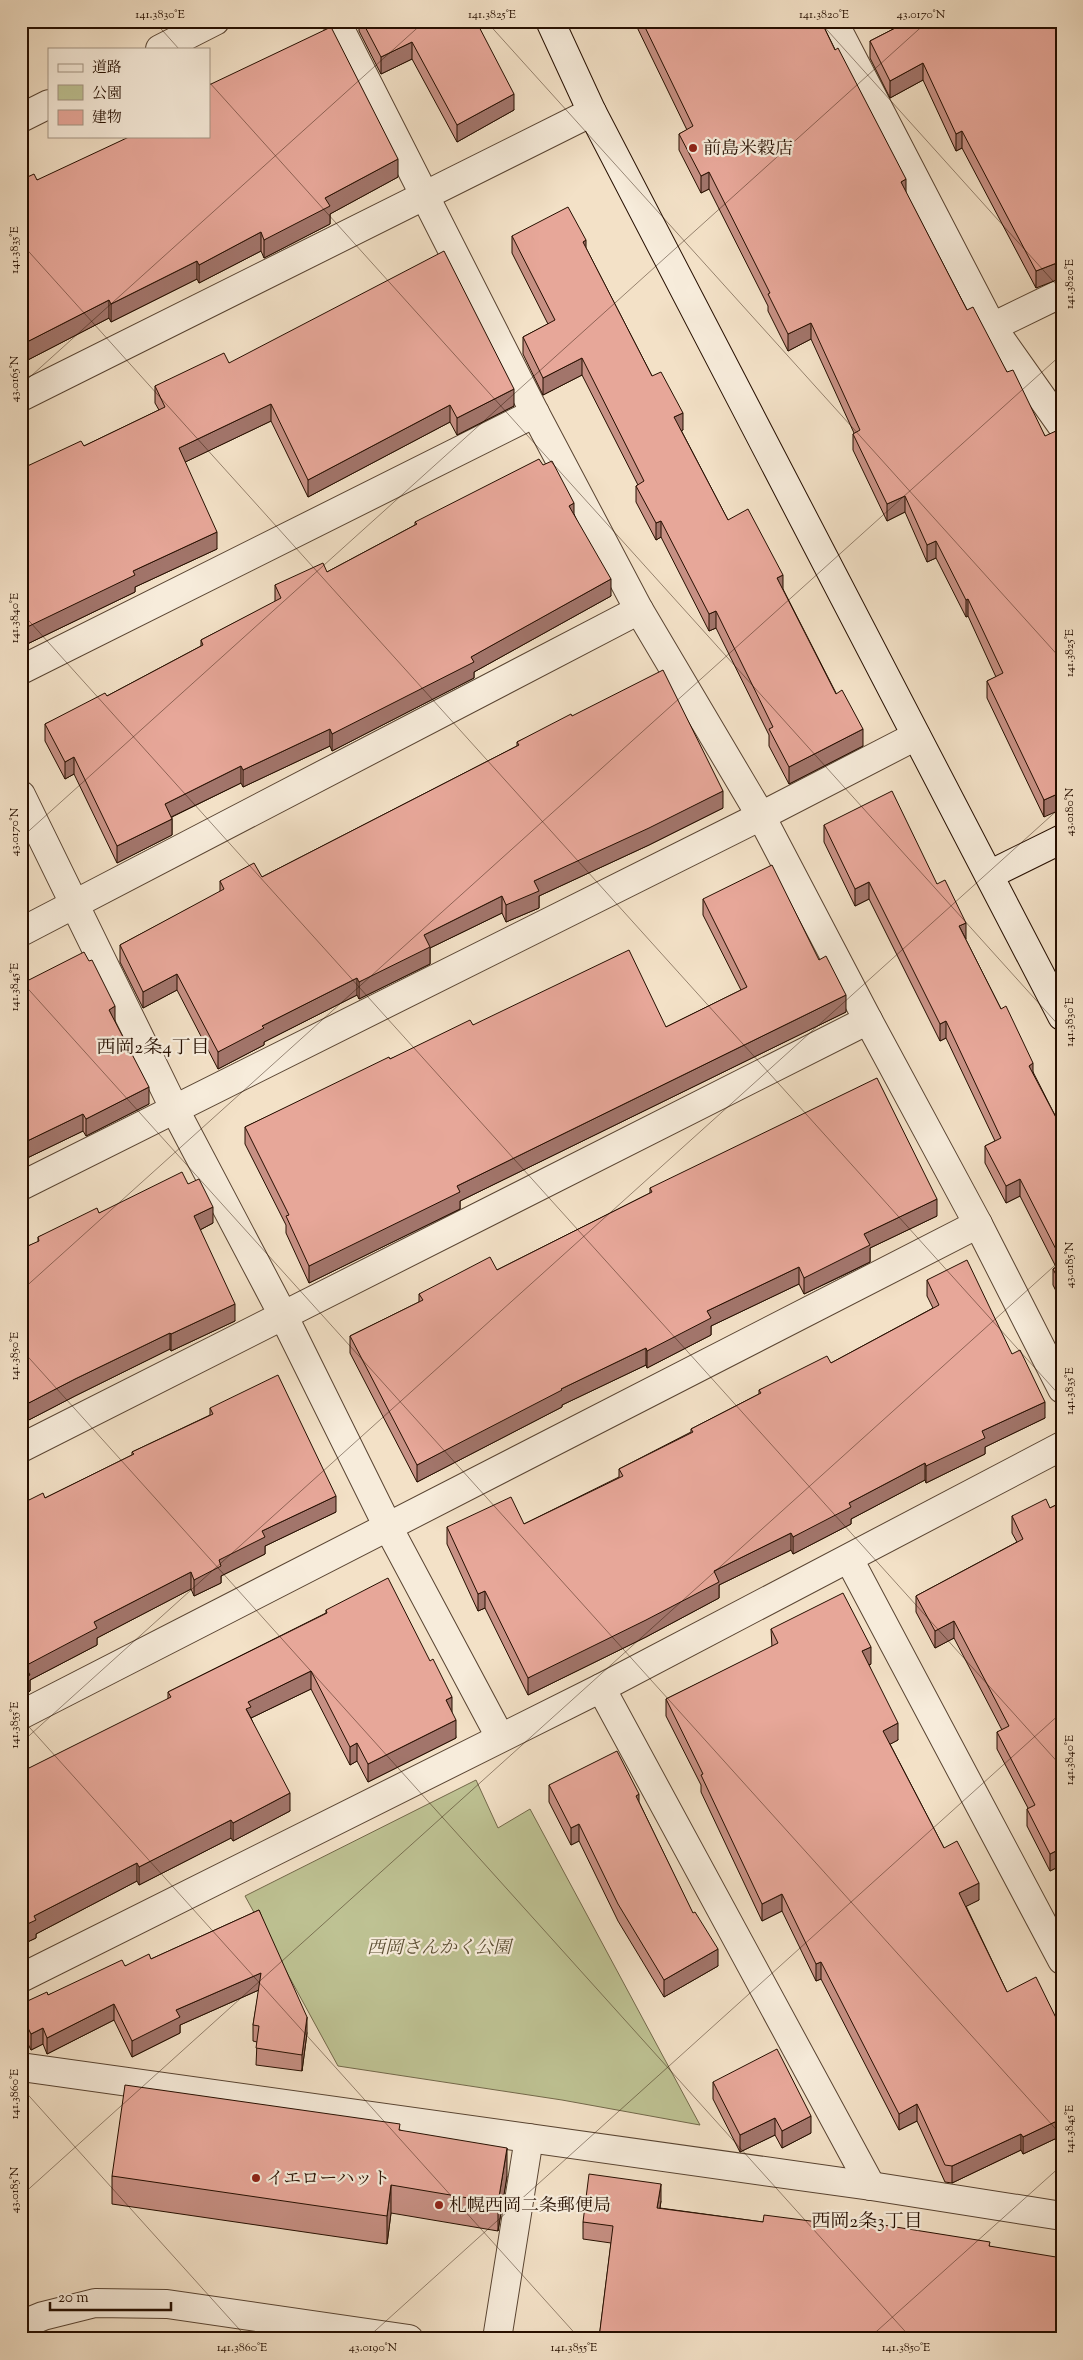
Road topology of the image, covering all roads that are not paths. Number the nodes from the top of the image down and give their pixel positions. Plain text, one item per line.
1 (215, 21) edge
2 (336, 21) edge
3 (550, 21) edge
4 (833, 21) edge
5 (162, 48) edge
6 (48, 104) edge
7 (592, 112) junction
8 (21, 118) edge
9 (426, 196) junction
10 (1062, 293) edge
11 (992, 327) junction
12 (21, 397) edge
13 (534, 413) junction
14 (1062, 426) edge
15 (639, 610) junction
16 (21, 670) edge
17 (916, 736) junction
18 (21, 795) edge
19 (761, 816) junction
20 (1062, 839) edge
21 (989, 876) junction
22 (75, 904) junction
23 (21, 932) edge
24 (1062, 1016) edge
25 (868, 1020) junction
26 (175, 1110) junction
27 (21, 1186) edge
28 (978, 1224) junction
29 (284, 1317) junction
30 (1062, 1389) edge
31 (1062, 1446) edge
32 (21, 1448) edge
33 (388, 1527) junction
34 (849, 1559) junction
35 (601, 1688) junction
36 (21, 1715) edge
37 (500, 1737) junction
38 (1062, 1960) edge
39 (21, 1978) edge
40 (21, 2068) edge
41 (529, 2138) junction
42 (871, 2186) junction
43 (1062, 2216) edge
44 (21, 2325) edge
45 (408, 2339) edge
46 (497, 2339) edge

1 - 5 street
2 - 9 street
3 - 7 street
4 - 11 street
6 - 8 street
7 - 9 street
7 - 17 street
9 - 12 street
9 - 13 street
10 - 11 street
11 - 14 street
13 - 15 street
13 - 16 street
15 - 19 street
15 - 22 street
17 - 19 street
17 - 21 street
18 - 22 street
19 - 25 street
19 - 26 street
20 - 21 street
21 - 24 street
22 - 23 street
22 - 26 street
25 - 28 street
25 - 29 street
26 - 27 street
26 - 29 street
28 - 30 street
28 - 33 street
29 - 32 street
29 - 33 street
31 - 34 street
33 - 36 street
33 - 37 street
34 - 35 street
34 - 38 street
35 - 37 street
35 - 42 street
37 - 39 street
40 - 41 street
41 - 42 street
41 - 46 street
42 - 43 street
44 - 45 street

